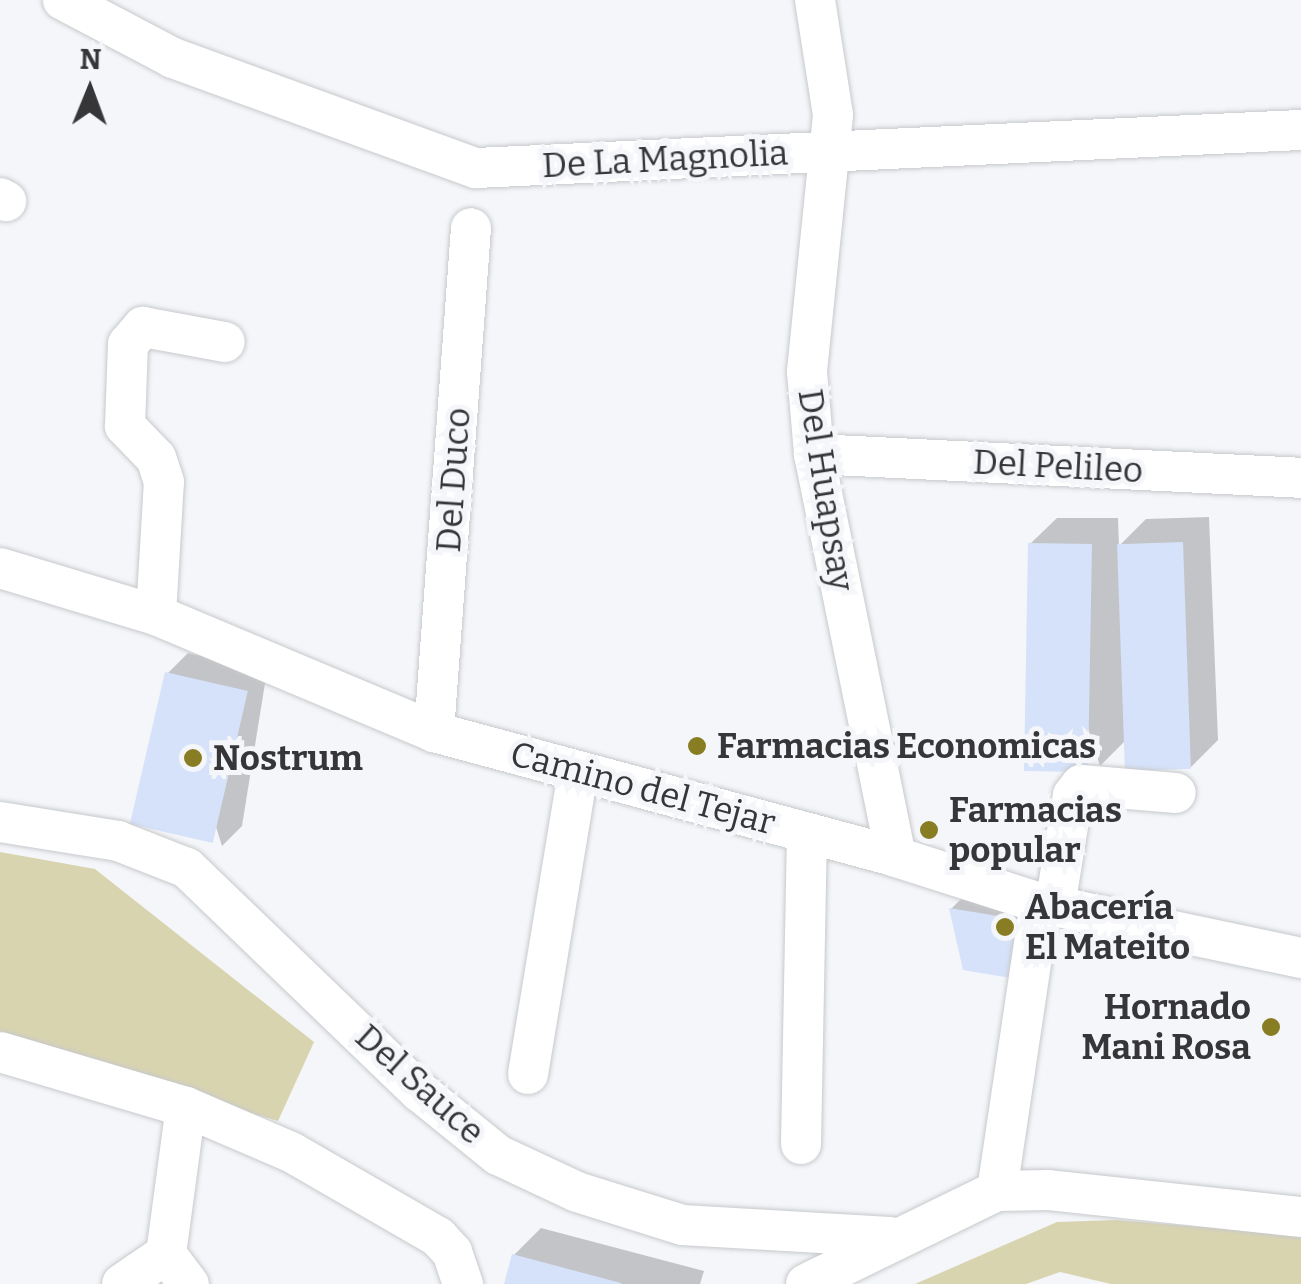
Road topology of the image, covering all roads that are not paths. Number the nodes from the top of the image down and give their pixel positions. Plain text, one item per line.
1 (63, 0) edge
2 (815, 0) edge
3 (1301, 130) edge
4 (830, 151) junction
5 (471, 228) dead end
6 (225, 342) dead end
7 (814, 454) junction
8 (1301, 478) edge
9 (0, 568) edge
10 (156, 615) junction
11 (434, 732) junction
12 (578, 770) junction
13 (1176, 793) dead end
14 (0, 822) edge
15 (806, 833) junction
16 (896, 857) junction
17 (1048, 905) junction
18 (1301, 958) edge
19 (0, 1052) edge
20 (528, 1074) dead end
21 (186, 1106) junction
22 (800, 1144) dead end
23 (997, 1191) junction
24 (1301, 1217) edge
25 (890, 1238) junction
26 (177, 1269) edge
27 (122, 1284) edge
28 (463, 1284) edge
29 (806, 1284) edge

1 - 4 street, De La Magnolia
2 - 4 street, Del Huapsay
3 - 4 street, De La Magnolia
4 - 7 street, Del Huapsay
5 - 11 street, Del Duco
6 - 10 street
7 - 8 street, Del Pelileo
7 - 16 street, Del Huapsay
9 - 10 street, Camino del Tejar
10 - 11 street, Camino del Tejar
11 - 12 street, Camino del Tejar
12 - 15 street, Camino del Tejar
12 - 20 street
13 - 17 street
14 - 25 street, Del Sauce
15 - 16 street, Camino del Tejar
15 - 22 street
16 - 17 street, Camino del Tejar
17 - 18 street, Camino del Tejar
17 - 23 street
19 - 21 street
21 - 26 street
21 - 28 street
23 - 24 street
23 - 25 street
25 - 29 street
26 - 27 street

